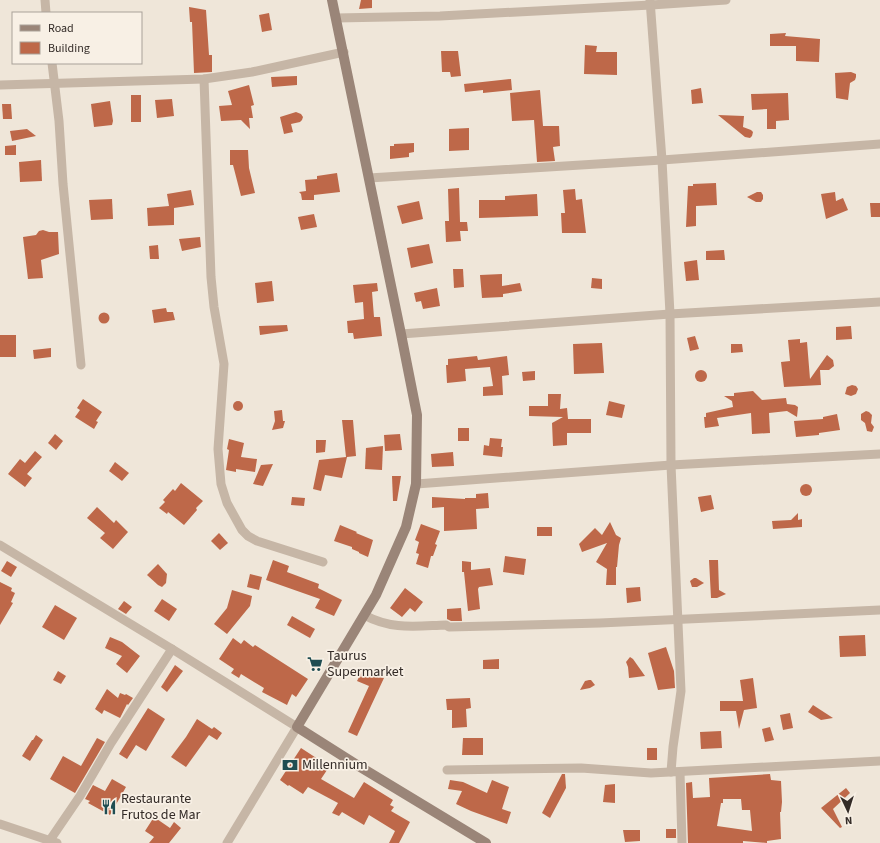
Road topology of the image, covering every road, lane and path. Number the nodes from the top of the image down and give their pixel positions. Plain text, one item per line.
1 (45, 0) edge
2 (332, 0) edge
3 (726, 0) edge
4 (650, 3) edge
5 (46, 12) edge
6 (336, 18) junction
7 (344, 52) junction
8 (52, 64) edge
9 (204, 79) junction
10 (55, 83) junction
11 (0, 85) edge
12 (880, 144) edge
13 (662, 160) junction
14 (369, 178) junction
15 (880, 302) edge
16 (670, 314) junction
17 (401, 334) junction
18 (81, 365) dead end
19 (880, 454) edge
20 (671, 465) junction
21 (416, 484) junction
22 (0, 545) edge
23 (323, 562) dead end
24 (880, 610) edge
25 (364, 615) junction
26 (677, 619) junction
27 (172, 649) junction
28 (297, 727) junction
29 (880, 761) edge
30 (447, 770) dead end
31 (675, 772) junction
32 (0, 824) edge
33 (54, 842) edge
34 (227, 843) edge
35 (486, 843) edge
36 (682, 843) edge

1 - 5 street
2 - 6 main road
3 - 4 street
4 - 6 street
4 - 13 street
6 - 7 main road
7 - 9 street
7 - 14 main road
8 - 10 street
9 - 10 street
9 - 23 street
10 - 11 street
10 - 18 street
12 - 13 street
13 - 14 street
13 - 16 street
14 - 17 main road
15 - 16 street
16 - 17 street
16 - 20 street
17 - 21 main road
19 - 20 street
20 - 21 street
20 - 26 street
21 - 25 main road
22 - 27 street
24 - 26 street
25 - 26 street
25 - 28 main road
26 - 31 street
27 - 28 street
27 - 33 street
28 - 34 street
28 - 35 main road
29 - 31 street
30 - 31 street
31 - 36 street
32 - 33 street

